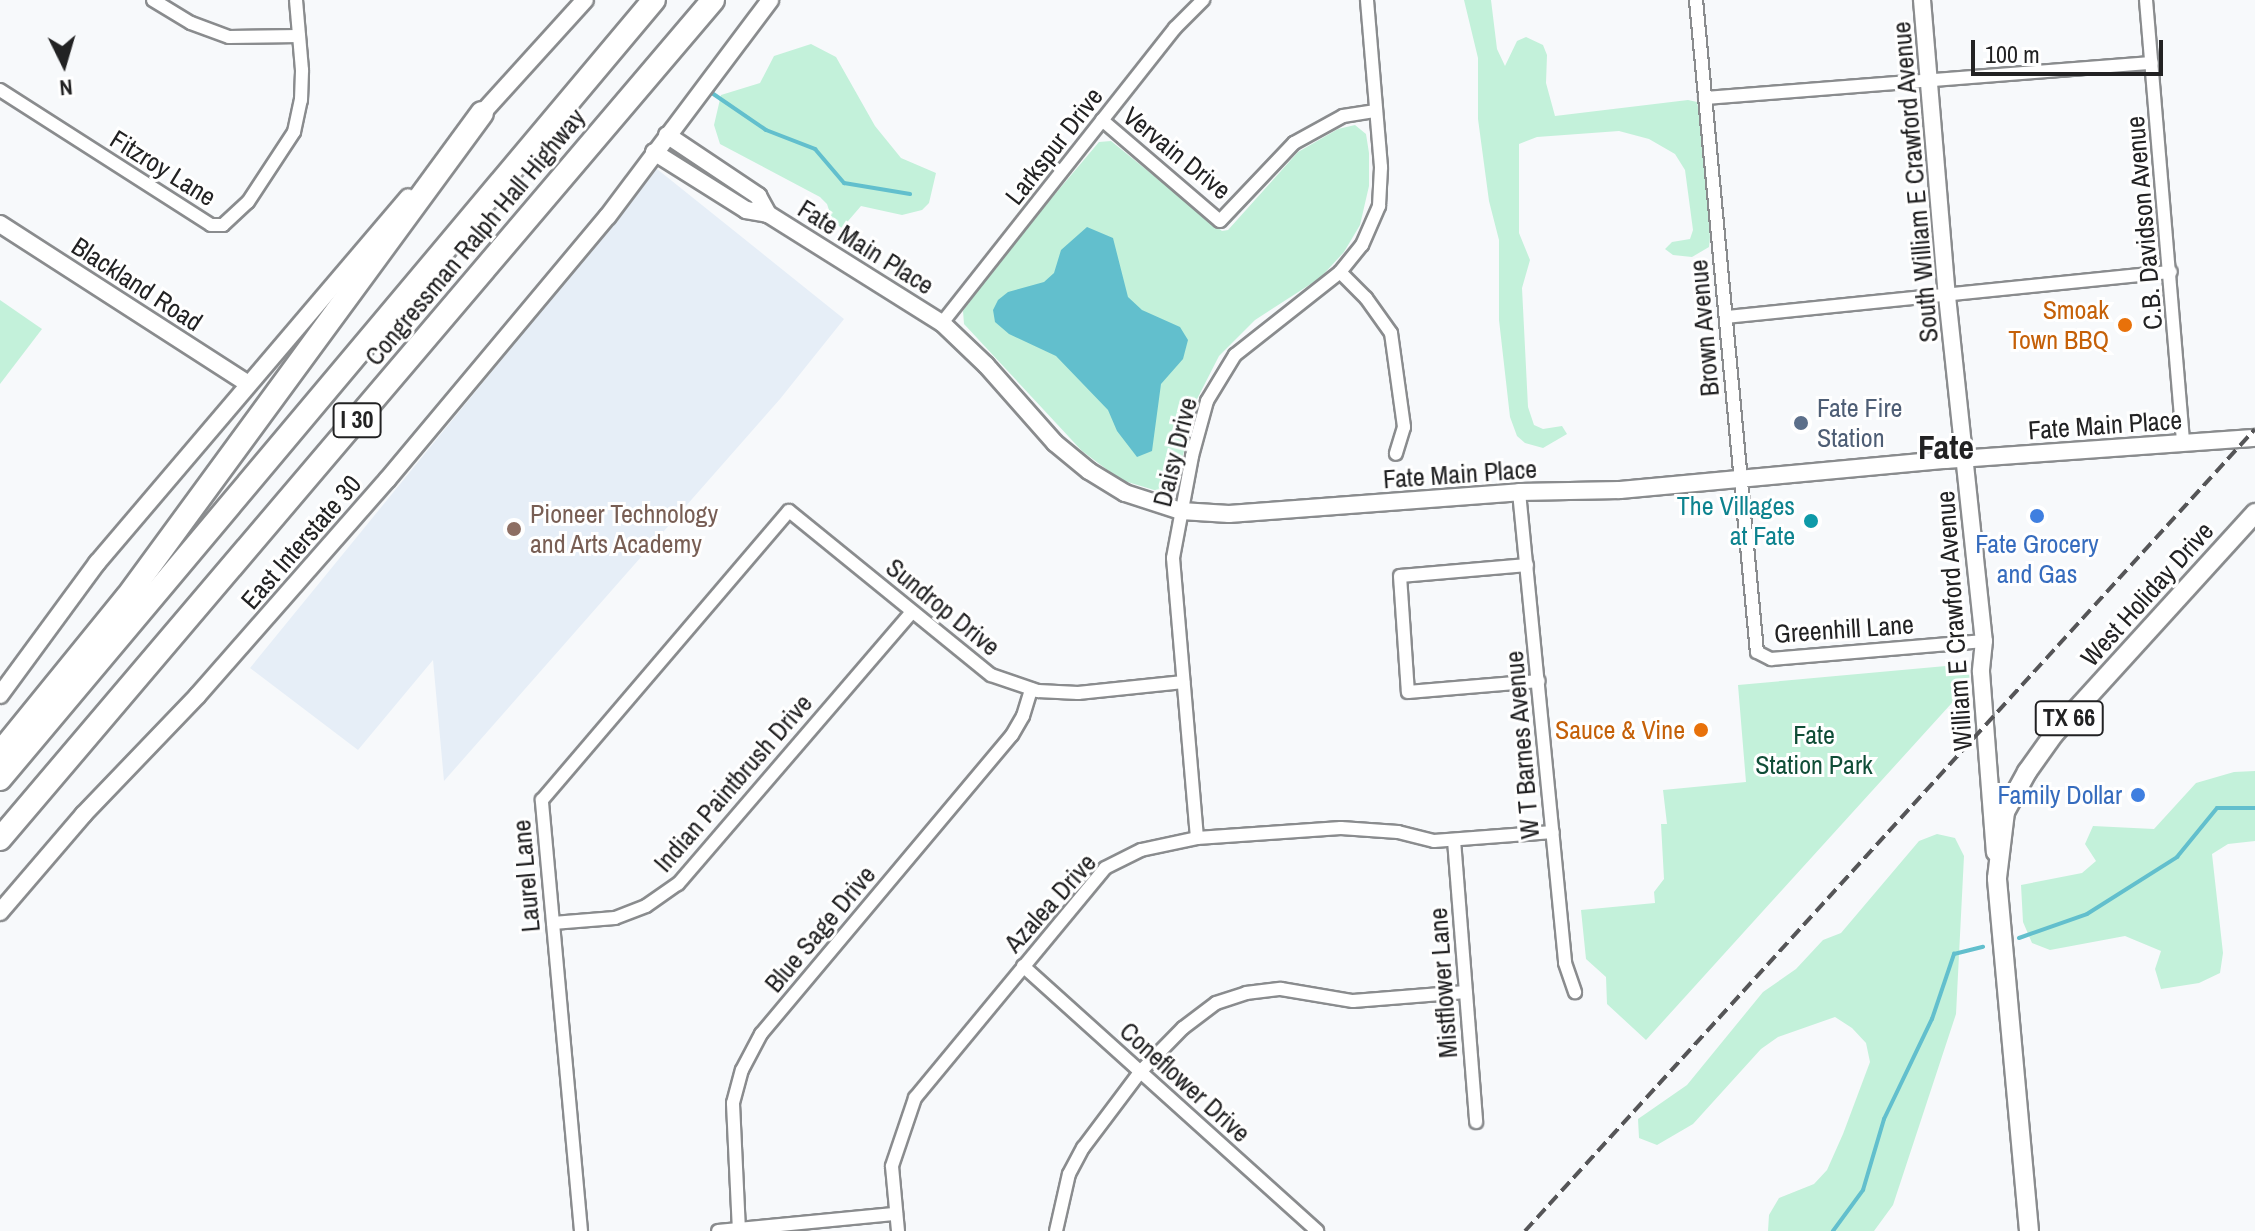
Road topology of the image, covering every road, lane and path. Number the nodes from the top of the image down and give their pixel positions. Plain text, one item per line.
1 (153, 0) edge
2 (296, 0) edge
3 (585, 0) edge
4 (654, 0) edge
5 (713, 0) edge
6 (770, 0) edge
7 (1203, 0) edge
8 (1367, 0) edge
9 (1696, 0) edge
10 (1922, 0) edge
11 (2146, 0) edge
12 (299, 36) junction
13 (2152, 63) junction
14 (1928, 83) junction
15 (0, 90) edge
16 (1705, 98) junction
17 (1376, 111) junction
18 (482, 113) junction
19 (1102, 120) junction
20 (667, 135) junction
21 (654, 152) junction
22 (768, 214) junction
23 (0, 224) edge
24 (1340, 272) junction
25 (2171, 272) junction
26 (1947, 296) junction
27 (1726, 317) junction
28 (942, 323) junction
29 (1956, 360) joint
30 (248, 384) junction
31 (2255, 438) edge
32 (2183, 443) junction
33 (1396, 454) dead end
34 (1966, 459) junction
35 (1739, 479) junction
36 (1519, 492) junction
37 (789, 511) joint
38 (1181, 511) junction
39 (2255, 513) edge
40 (1527, 565) junction
41 (912, 612) junction
42 (1984, 641) junction
43 (1757, 652) joint
44 (1539, 681) junction
45 (1183, 682) junction
46 (1031, 689) junction
47 (0, 695) edge
48 (0, 753) edge
49 (0, 779) edge
50 (1553, 832) junction
51 (1197, 838) junction
52 (0, 839) edge
53 (1454, 840) junction
54 (1997, 878) junction
55 (0, 912) edge
56 (553, 923) junction
57 (1023, 966) junction
58 (1466, 992) junction
59 (1575, 992) dead end
60 (1140, 1072) junction
61 (1476, 1122) dead end
62 (896, 1214) junction
63 (739, 1230) edge
64 (581, 1231) edge
65 (718, 1231) edge
66 (898, 1231) edge
67 (1056, 1231) edge
68 (1317, 1231) edge
69 (2029, 1231) edge

1 - 12 street
2 - 12 street
3 - 18 main road
4 - 49 highway, Congressman Ralph Hall Highway / I 30
5 - 52 highway, Congressman Ralph Hall Highway / I 30
6 - 20 main road, East Interstate 30
7 - 19 street, Larkspur Drive
8 - 17 street, Daisy Drive
9 - 16 street, Brown Avenue
10 - 14 main road, South William E Crawford Avenue
11 - 13 street, C.B. Davidson Avenue
12 - 15 street, Fitzroy Lane
13 - 14 street
13 - 25 street, C.B. Davidson Avenue
14 - 16 street
14 - 26 main road, South William E Crawford Avenue
16 - 27 street, Brown Avenue
17 - 19 street, Vervain Drive
17 - 24 street, Daisy Drive
18 - 30 main road
18 - 48 highway
19 - 28 street, Larkspur Drive
20 - 21 main road, East Interstate 30
20 - 22 main road, Fate Main Place
21 - 22 main road, Fate Main Place
21 - 55 main road, East Interstate 30
22 - 28 main road, Fate Main Place
23 - 30 main road, Blackland Road
24 - 33 street
24 - 38 street, Daisy Drive
25 - 26 street
25 - 32 street, C.B. Davidson Avenue
26 - 27 street
26 - 29 main road, South William E Crawford Avenue
27 - 35 street, Brown Avenue
28 - 38 main road, Fate Main Place
29 - 34 main road, William E Crawford Avenue
30 - 47 main road
31 - 32 main road, Fate Main Place
32 - 34 main road, Fate Main Place
34 - 35 main road, Fate Main Place
34 - 42 main road, William E Crawford Avenue
35 - 36 main road, Fate Main Place
35 - 43 street, Brown Avenue
36 - 38 main road, Fate Main Place
36 - 40 street, W T Barnes Avenue
37 - 41 street, Sundrop Drive
37 - 56 street, Laurel Lane
38 - 45 street, Daisy Drive
39 - 54 main road, West Holiday Drive / TX 66
40 - 44 street, W T Barnes Avenue
40 - 44 street
41 - 46 street, Sundrop Drive
41 - 56 street, Indian Paintbrush Drive
42 - 43 street, Greenhill Lane
42 - 54 main road, William E Crawford Avenue
44 - 50 street, W T Barnes Avenue
45 - 46 street, Sundrop Drive
45 - 51 street, Daisy Drive
46 - 63 street, Blue Sage Drive
50 - 53 street, Azalea Drive
50 - 59 street, W T Barnes Avenue
51 - 53 street, Azalea Drive
51 - 57 street, Azalea Drive
53 - 58 street, Mistflower Lane
54 - 69 main road, TX 66
56 - 64 street, Laurel Lane
57 - 60 street, Coneflower Drive
57 - 62 street, Azalea Drive
58 - 60 street
58 - 61 street, Mistflower Lane
60 - 67 street
60 - 68 street, Coneflower Drive
62 - 63 street
62 - 66 street, Azalea Drive
63 - 65 street

